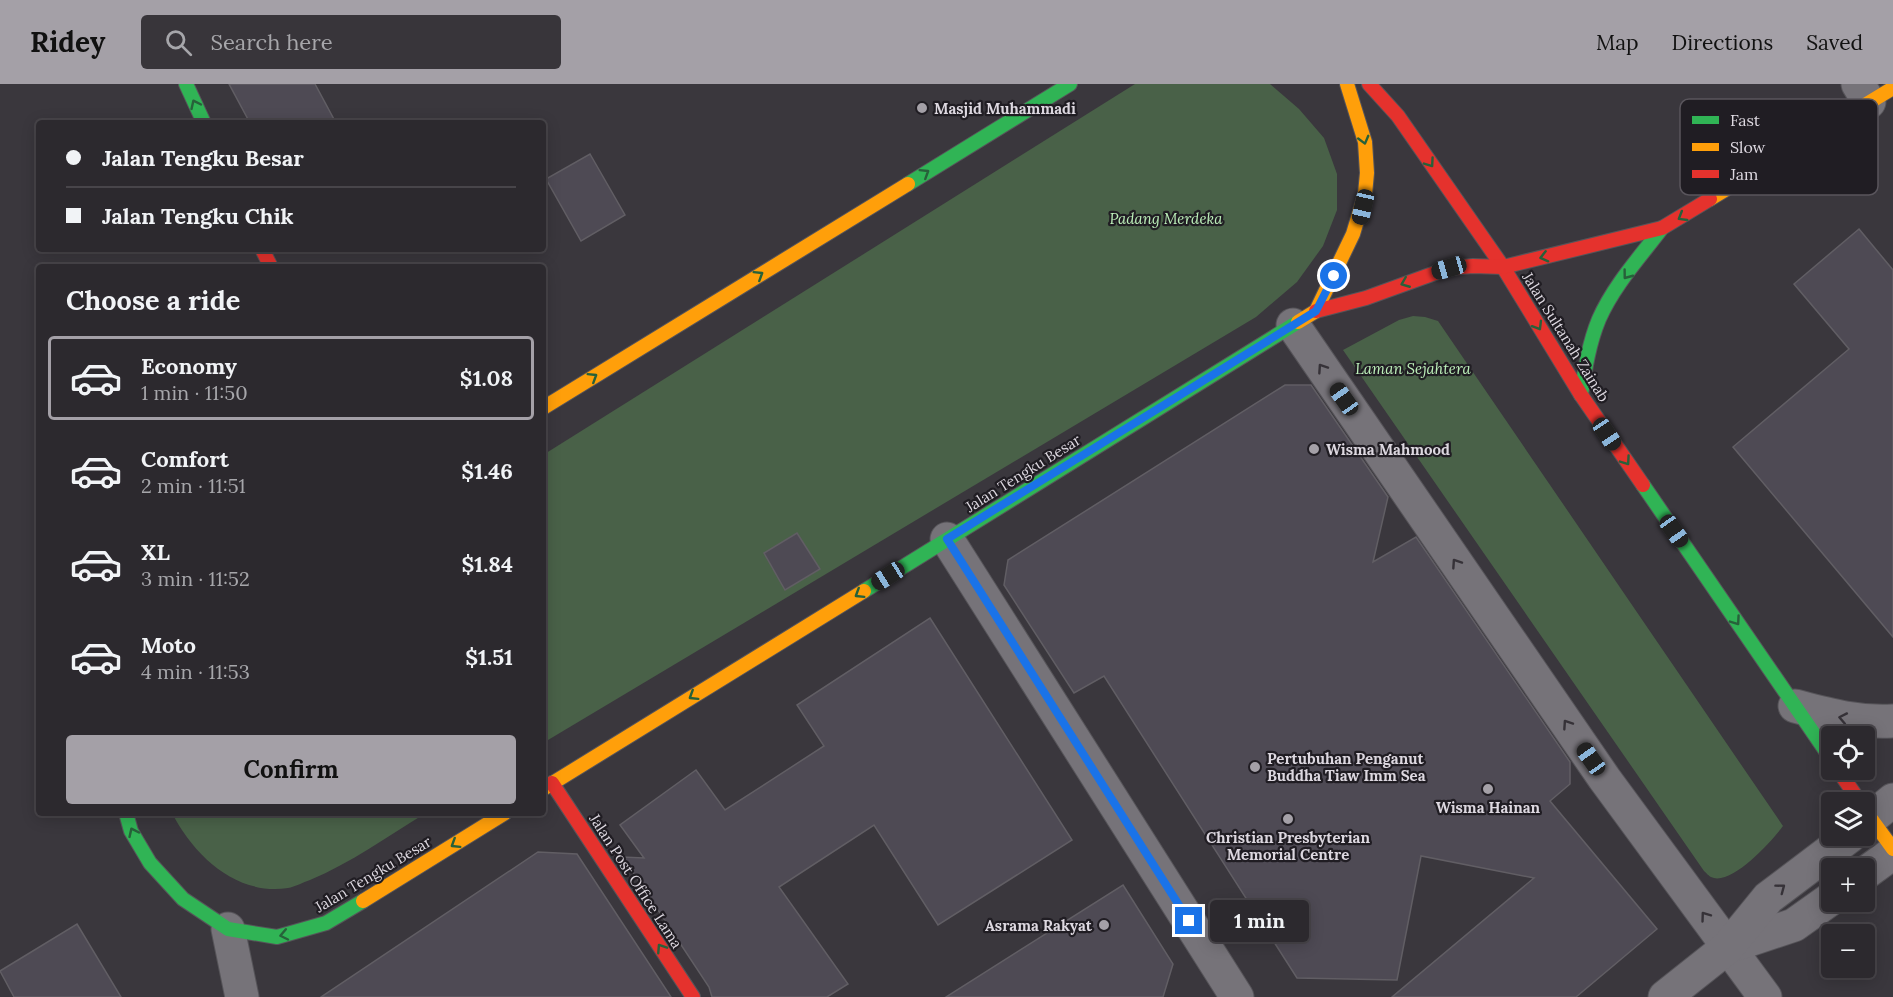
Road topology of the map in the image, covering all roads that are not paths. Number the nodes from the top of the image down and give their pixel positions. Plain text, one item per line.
1 (186, 84) edge
2 (1070, 84) edge
3 (1347, 84) edge
4 (1369, 84) edge
5 (203, 120) edge
6 (1713, 195) edge
7 (1662, 228) junction
8 (1503, 267) junction
9 (1305, 318) junction
10 (1581, 395) junction
11 (546, 406) edge
12 (947, 539) junction
13 (1795, 706) junction
14 (1893, 721) edge
15 (1821, 744) edge
16 (548, 786) edge
17 (127, 816) edge
18 (499, 816) edge
19 (1875, 826) edge
20 (1830, 846) edge
21 (1893, 851) edge
22 (1875, 865) edge
23 (1821, 906) edge
24 (228, 929) junction
25 (1728, 947) junction
26 (242, 997) edge
27 (693, 997) edge
28 (1237, 997) edge
29 (1665, 997) edge
30 (1765, 997) edge

5 -> 1 main road
11 -> 2 main road
3 -> 9 main road
4 -> 8 main road, Jalan Sultanah Zainab
6 -> 7 main road
7 -> 8 main road, Jalan Tengku Besar
7 -> 10 main road
8 -> 9 main road, Jalan Tengku Besar
8 -> 10 main road, Jalan Sultanah Zainab
9 - 12 main road, Jalan Tengku Besar
25 -> 9 street
10 -> 13 main road, Jalan Sultanah Zainab
12 -> 16 main road, Jalan Tengku Besar
12 - 28 street
14 -> 13 street
13 - 15 main road, Jalan Sultanah Zainab
27 -> 16 main road, Jalan Post Office Lama
24 -> 17 main road, Jalan Tengku Besar
18 -> 24 main road, Jalan Tengku Besar
19 - 21 main road
25 -> 20 street
21 - 22 street
23 - 25 street
24 - 26 street
25 - 29 street
25 - 30 street

